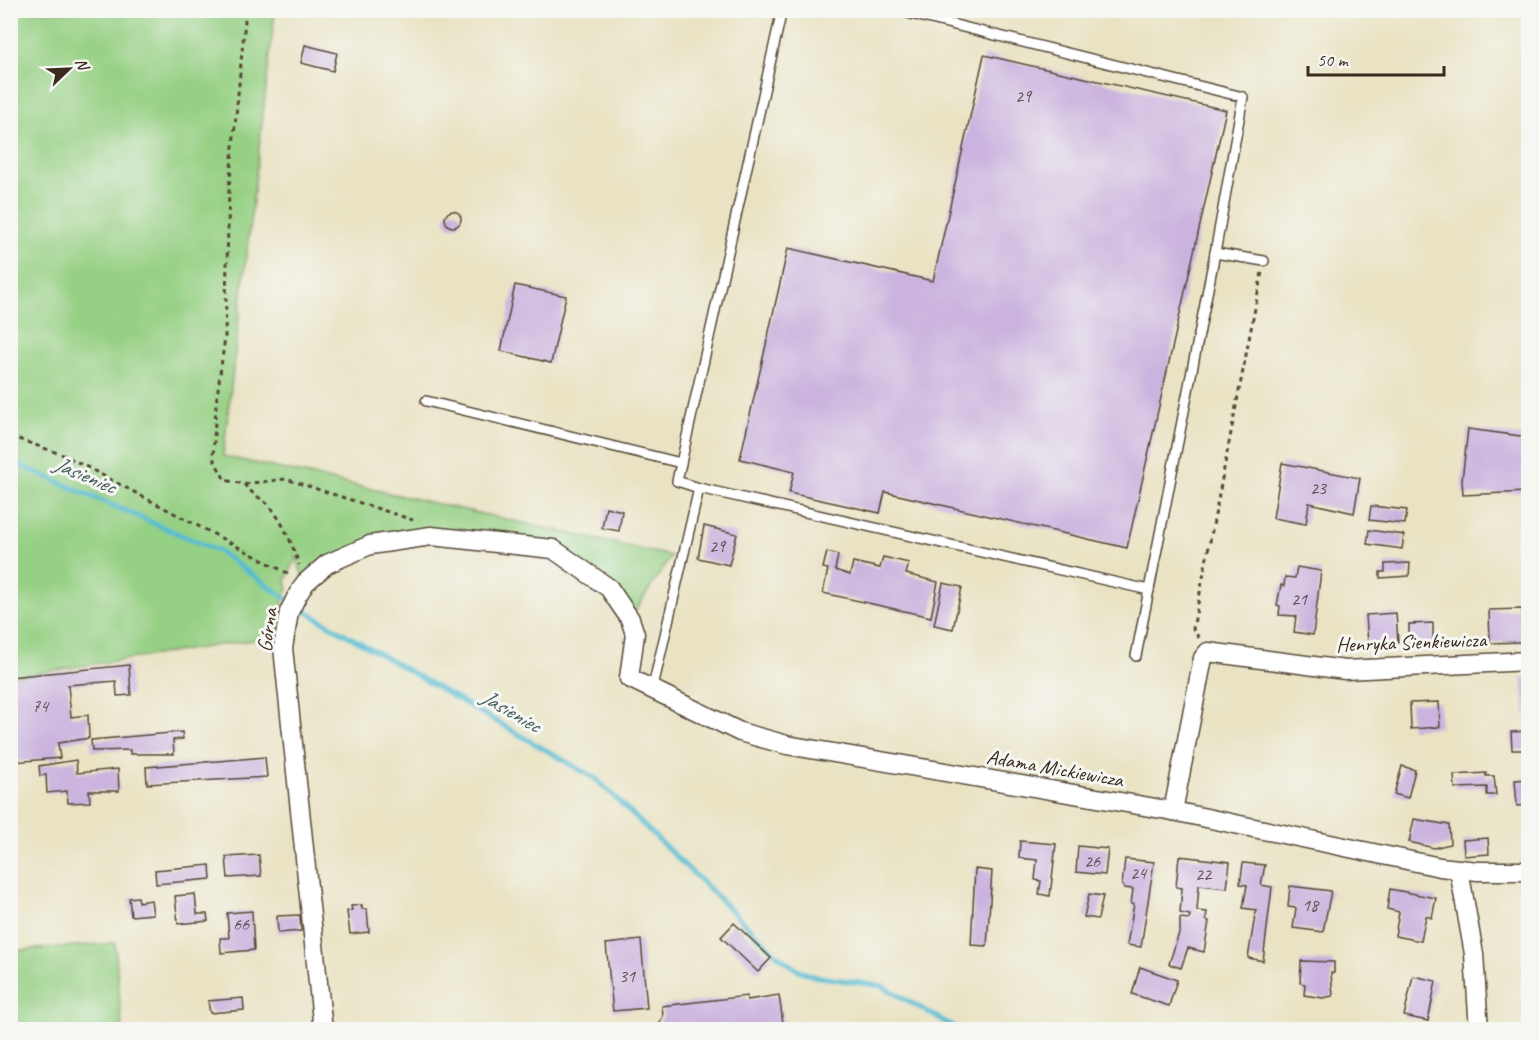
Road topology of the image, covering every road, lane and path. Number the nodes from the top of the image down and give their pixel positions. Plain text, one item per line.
1 (246, 10) edge
2 (782, 10) edge
3 (895, 10) edge
4 (1215, 253) junction
5 (1264, 261) joint
6 (426, 401) dead end
7 (10, 436) edge
8 (681, 463) junction
9 (244, 484) junction
10 (699, 488) junction
11 (422, 523) dead end
12 (1149, 590) junction
13 (297, 597) junction
14 (1208, 652) junction
15 (1136, 656) dead end
16 (1528, 661) edge
17 (652, 691) junction
18 (1173, 811) junction
19 (1459, 870) junction
20 (1528, 871) edge
21 (323, 1029) edge
22 (1479, 1029) edge

1 - 9 path
2 - 8 lane
3 - 4 lane
4 - 5 lane
4 - 12 lane
5 - 14 path
6 - 8 lane
7 - 13 path
8 - 10 lane
9 - 11 path
9 - 13 path
10 - 12 lane
10 - 17 lane
12 - 15 lane
13 - 17 street, Adama Mickiewicza
13 - 21 street, Górna
14 - 16 street, Henryka Sienkiewicza
14 - 18 street
17 - 18 street, Adama Mickiewicza
18 - 19 street, Adama Mickiewicza
19 - 20 street, Adama Mickiewicza
19 - 22 street

